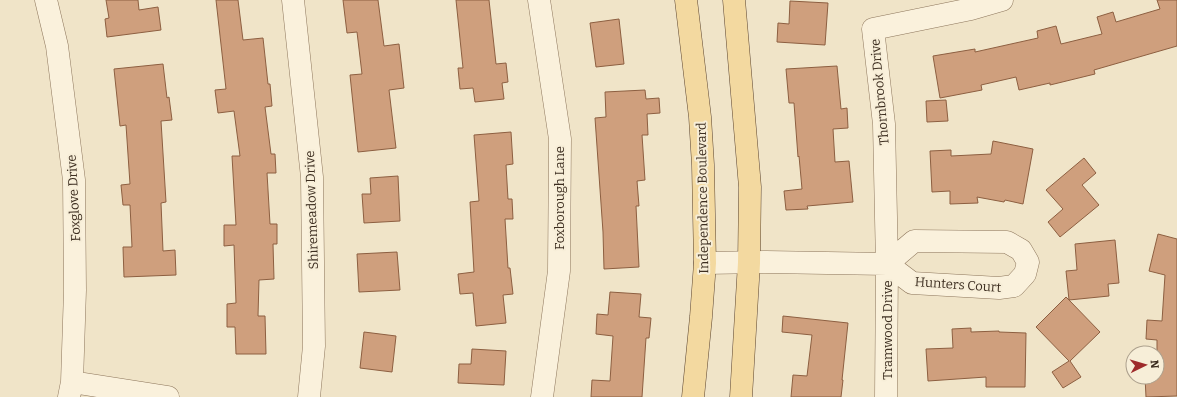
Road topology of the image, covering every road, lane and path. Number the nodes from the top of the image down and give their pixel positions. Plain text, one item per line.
1 (46, 0) edge
2 (293, 0) edge
3 (540, 0) edge
4 (686, 0) edge
5 (734, 0) edge
6 (1002, 0) edge
7 (749, 262) junction
8 (705, 263) junction
9 (887, 264) junction
10 (70, 389) edge
11 (168, 397) edge
12 (309, 397) edge
13 (542, 397) edge
14 (693, 397) edge
15 (741, 397) edge
16 (886, 397) edge

1 - 10 street, Foxglove Drive
2 - 12 street, Shiremeadow Drive
3 - 13 street, Foxborough Lane
4 - 8 main road, Independence Boulevard
5 - 7 main road
6 - 9 street, Thornbrook Drive
7 - 8 street
7 - 9 street
7 - 15 main road
8 - 14 main road, Independence Boulevard
9 - 9 street, Hunters Court
9 - 16 street, Tramwood Drive
10 - 11 street

